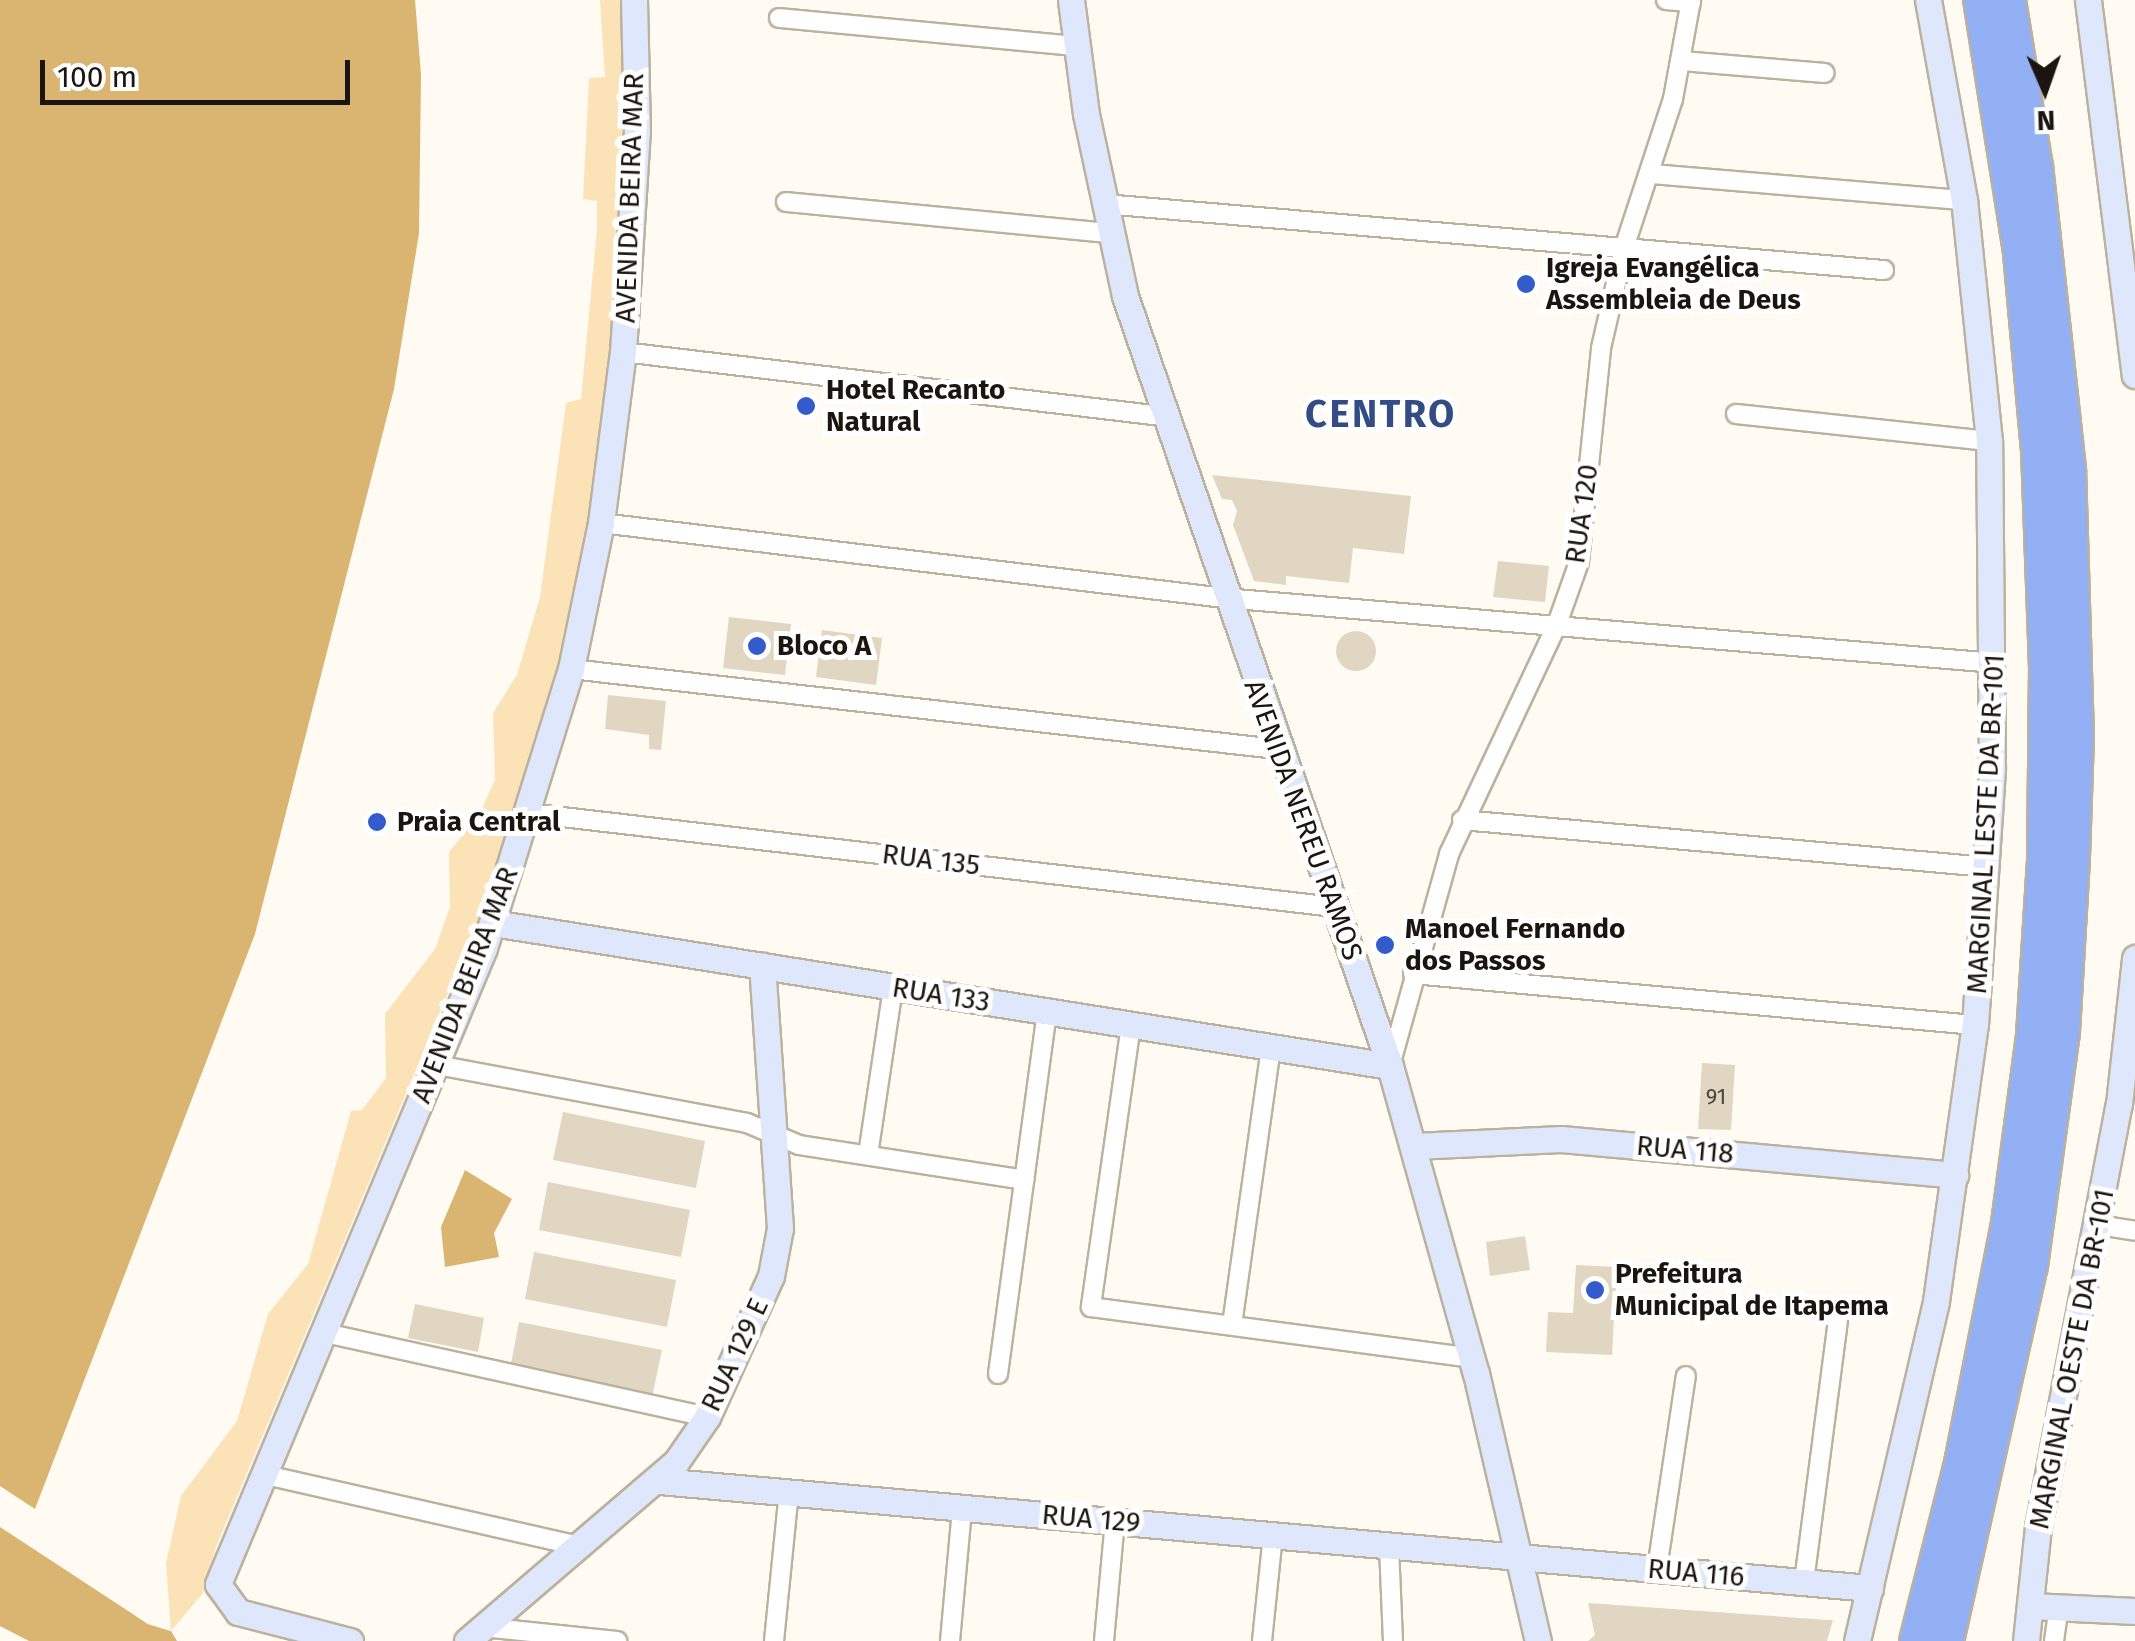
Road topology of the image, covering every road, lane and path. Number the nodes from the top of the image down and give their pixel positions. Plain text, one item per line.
1 (634, 0) edge
2 (1071, 0) edge
3 (1666, 0) edge
4 (1928, 0) edge
5 (1980, 0) edge
6 (2009, 0) edge
7 (2088, 0) edge
8 (1691, 1) edge
9 (779, 18) dead end
10 (1077, 46) junction
11 (1682, 60) junction
12 (1824, 73) dead end
13 (1652, 174) junction
14 (1964, 200) junction
15 (786, 202) dead end
16 (1104, 204) junction
17 (1110, 233) junction
18 (1624, 248) junction
19 (1884, 270) dead end
20 (623, 352) junction
21 (2135, 375) edge
22 (1736, 414) dead end
23 (1162, 416) junction
24 (1989, 441) junction
25 (601, 523) junction
26 (1224, 598) junction
27 (1556, 627) junction
28 (1996, 663) junction
29 (571, 669) junction
30 (1276, 749) junction
31 (528, 813) junction
32 (1462, 820) junction
33 (1987, 867) junction
34 (1334, 907) junction
35 (492, 923) junction
36 (2135, 958) edge
37 (762, 966) junction
38 (1413, 974) junction
39 (894, 987) junction
40 (1047, 1012) junction
41 (1131, 1025) junction
42 (1975, 1025) junction
43 (2132, 1034) edge
44 (1270, 1047) junction
45 (437, 1064) junction
46 (1390, 1066) junction
47 (774, 1136) junction
48 (1414, 1146) junction
49 (868, 1156) junction
50 (1956, 1175) junction
51 (1024, 1180) junction
52 (2098, 1224) junction
53 (2135, 1231) edge
54 (1838, 1321) dead end
55 (1232, 1326) junction
56 (326, 1333) junction
57 (1472, 1358) junction
58 (998, 1374) dead end
59 (1686, 1376) dead end
60 (707, 1417) junction
61 (266, 1476) junction
62 (659, 1480) junction
63 (789, 1492) junction
64 (962, 1508) junction
65 (1115, 1521) junction
66 (1273, 1535) junction
67 (578, 1546) junction
68 (1389, 1546) junction
69 (1522, 1558) junction
70 (1657, 1569) junction
71 (1804, 1582) junction
72 (1870, 1588) junction
73 (2030, 1606) junction
74 (2135, 1610) edge
75 (2058, 1611) junction
76 (475, 1634) edge
77 (350, 1641) edge
78 (617, 1641) edge
79 (774, 1641) edge
80 (950, 1641) edge
81 (1104, 1641) edge
82 (1262, 1641) edge
83 (1394, 1641) edge
84 (1538, 1641) edge
85 (1858, 1641) edge
86 (1916, 1641) edge
87 (1947, 1641) edge
88 (2026, 1641) edge
89 (2054, 1641) edge

1 - 20 main road, AVENIDA BEIRA MAR
2 - 10 main road, AVENIDA NEREU RAMOS
3 - 8 street
4 - 14 main road, MARGINAL LESTE DA BR-101
5 - 86 highway
6 - 87 highway
7 - 21 main road
8 - 11 street, RUA 120
9 - 10 street
10 - 16 main road, AVENIDA NEREU RAMOS
11 - 12 street
11 - 13 street, RUA 120
13 - 14 street
13 - 18 street, RUA 120
14 - 24 main road, MARGINAL LESTE DA BR-101
15 - 17 street
16 - 17 main road, AVENIDA NEREU RAMOS
16 - 18 street
17 - 23 main road, AVENIDA NEREU RAMOS
18 - 19 street
18 - 27 street, RUA 120
20 - 23 street
20 - 25 main road, AVENIDA BEIRA MAR
22 - 24 street
23 - 26 main road, AVENIDA NEREU RAMOS
24 - 28 main road, MARGINAL LESTE DA BR-101
25 - 26 street
25 - 29 main road, AVENIDA BEIRA MAR
26 - 27 street
26 - 30 main road, AVENIDA NEREU RAMOS
27 - 28 street
27 - 32 street, RUA 120
28 - 33 main road, MARGINAL LESTE DA BR-101
29 - 30 street
29 - 31 main road, AVENIDA BEIRA MAR
30 - 34 main road, AVENIDA NEREU RAMOS
31 - 34 street, RUA 135
31 - 35 main road, AVENIDA BEIRA MAR
32 - 33 street
32 - 38 street, RUA 120
33 - 42 main road, MARGINAL LESTE DA BR-101
34 - 46 main road, AVENIDA NEREU RAMOS
35 - 37 main road, RUA 133
35 - 45 main road, AVENIDA BEIRA MAR
36 - 43 main road, MARGINAL OESTE DA BR-101
37 - 39 main road, RUA 133
37 - 47 main road, RUA 129 E
38 - 42 street
38 - 46 street, RUA 120
39 - 40 main road, RUA 133
39 - 49 street
40 - 41 main road, RUA 133
40 - 51 street
41 - 44 main road, RUA 133
41 - 55 street
42 - 50 main road, MARGINAL LESTE DA BR-101
43 - 52 main road, MARGINAL OESTE DA BR-101
44 - 46 main road, RUA 133
44 - 55 street
45 - 47 street
45 - 56 main road, AVENIDA BEIRA MAR
46 - 48 main road, AVENIDA NEREU RAMOS
47 - 49 street
47 - 60 main road, RUA 129 E
48 - 50 main road, RUA 118
48 - 57 main road, AVENIDA NEREU RAMOS
49 - 51 street
50 - 72 main road, MARGINAL LESTE DA BR-101
51 - 58 street
52 - 53 street
52 - 73 main road, MARGINAL OESTE DA BR-101
54 - 71 street
55 - 57 street
56 - 60 street
56 - 61 main road, AVENIDA BEIRA MAR
57 - 69 main road, AVENIDA NEREU RAMOS
59 - 70 street
60 - 62 main road, RUA 129 E
61 - 67 street
61 - 77 main road, AVENIDA BEIRA MAR
62 - 63 main road, RUA 129
62 - 67 main road, RUA 129 E
63 - 64 main road, RUA 129
63 - 79 street
64 - 65 main road, RUA 129
64 - 80 street
65 - 66 main road, RUA 129
65 - 81 street
66 - 68 main road, RUA 129
66 - 82 street
67 - 76 main road, RUA 129 E
68 - 69 main road, RUA 129
68 - 83 street
69 - 70 main road, RUA 116
69 - 84 main road, AVENIDA NEREU RAMOS
70 - 71 main road, RUA 116
71 - 72 main road, RUA 116
72 - 85 main road, MARGINAL LESTE DA BR-101
73 - 75 main road
73 - 88 main road, MARGINAL OESTE DA BR-101
74 - 75 main road
75 - 89 street
76 - 78 street

